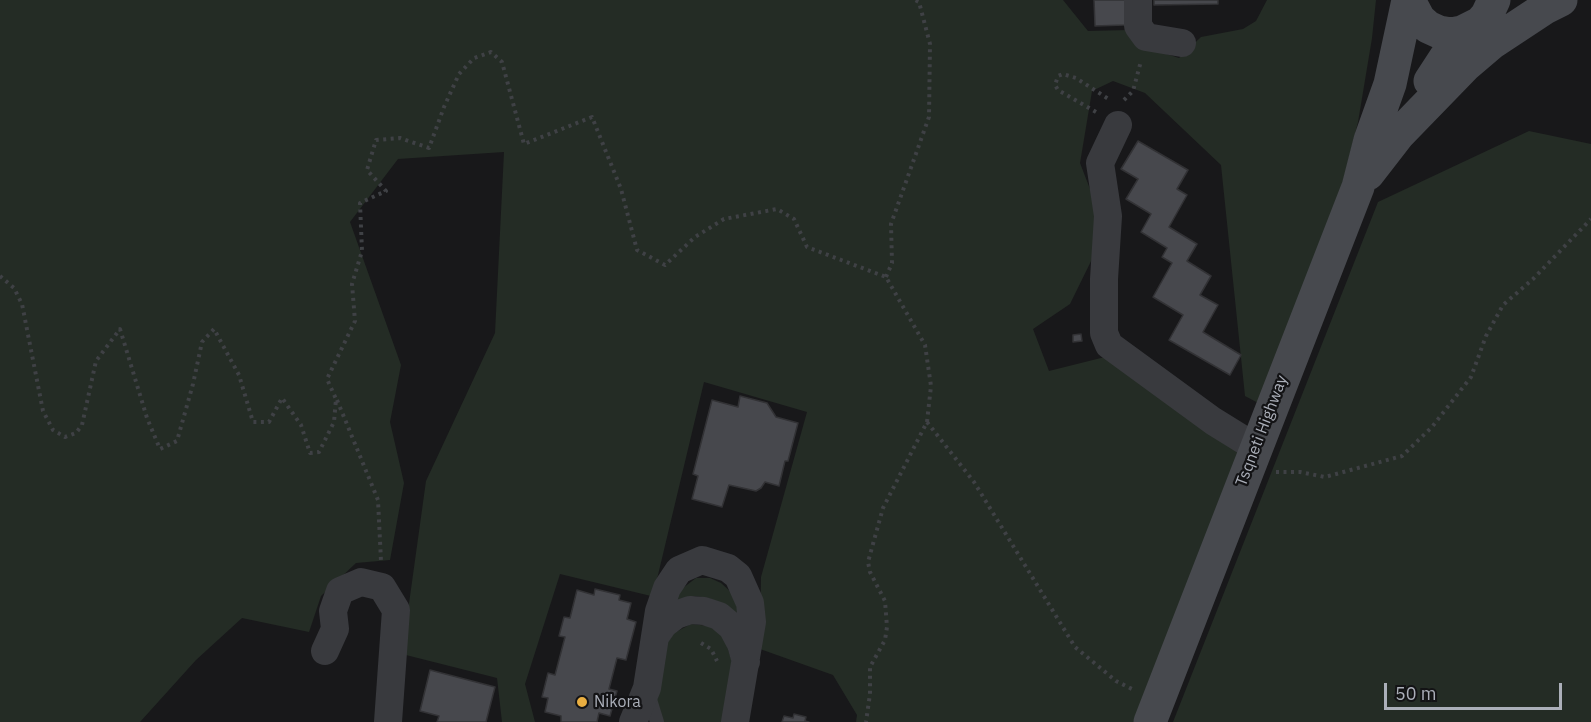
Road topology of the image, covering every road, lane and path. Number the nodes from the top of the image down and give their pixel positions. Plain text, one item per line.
1 (915, 0) edge
2 (1138, 0) edge
3 (1387, 0) edge
4 (1409, 0) edge
5 (1529, 0) edge
6 (1561, 0) edge
7 (1481, 16) edge
8 (1146, 37) junction
9 (1182, 44) dead end
10 (1117, 111) junction
11 (1385, 137) junction
12 (1591, 219) edge
13 (0, 276) edge
14 (886, 277) junction
15 (336, 399) junction
16 (927, 422) junction
17 (1264, 460) junction
18 (382, 587) junction
19 (657, 634) junction
20 (325, 651) dead end
21 (746, 662) junction
22 (646, 688) junction
23 (1145, 707) edge
24 (388, 722) edge
25 (633, 722) edge
26 (657, 722) edge
27 (735, 722) edge
28 (866, 722) edge

1 - 14 path
2 - 8 street
3 - 11 main road
4 - 7 main road
4 - 11 main road
5 - 7 main road
6 - 11 main road
7 - 11 main road
8 - 9 street
8 - 10 path
10 - 10 path
10 - 17 street
11 - 17 main road, Tsqneti Highway
12 - 17 path
13 - 15 path
14 - 15 path
14 - 16 path
15 - 18 path
16 - 23 path
16 - 28 path
17 - 23 main road, Tsqneti Highway
18 - 20 street
18 - 24 street
19 - 21 street
19 - 21 street
19 - 22 street
21 - 27 street
22 - 25 street
22 - 26 lane

